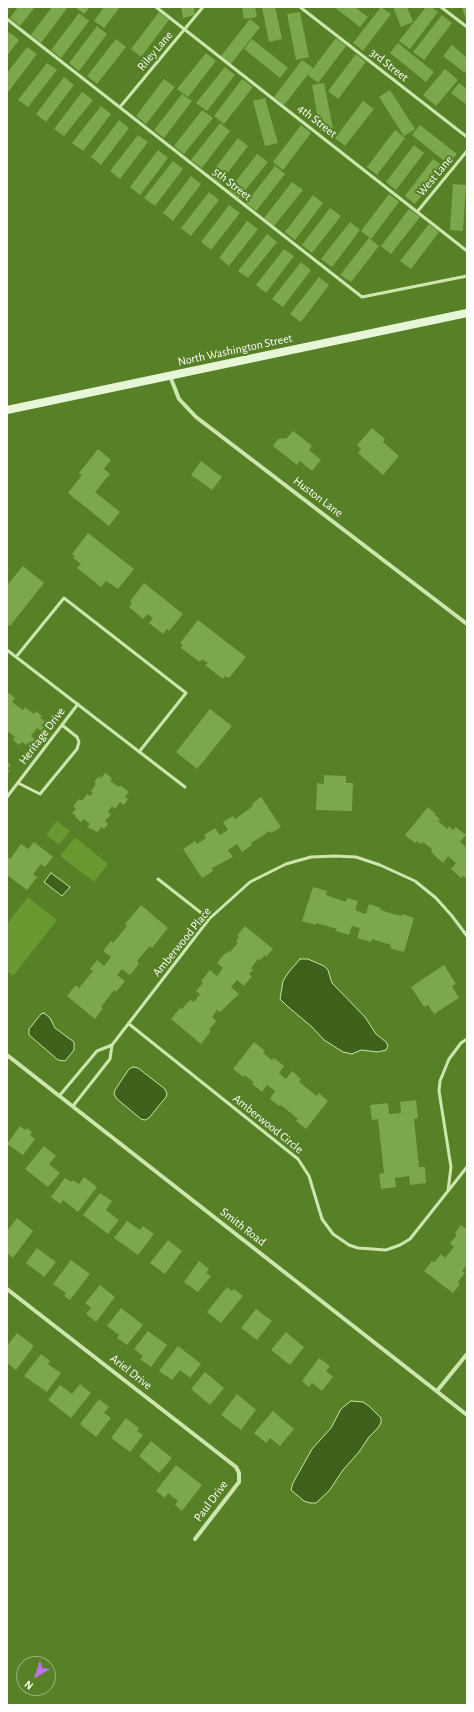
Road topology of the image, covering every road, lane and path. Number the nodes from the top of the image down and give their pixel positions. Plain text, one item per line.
1 (156, 7) edge
2 (203, 7) edge
3 (300, 7) edge
4 (441, 7) edge
5 (7, 19) edge
6 (467, 27) edge
7 (184, 30) junction
8 (120, 107) junction
9 (467, 137) edge
10 (467, 152) edge
11 (417, 212) junction
12 (467, 252) edge
13 (467, 276) edge
14 (467, 313) edge
15 (170, 376) junction
16 (7, 410) edge
17 (467, 624) edge
18 (7, 650) edge
19 (16, 657) junction
20 (78, 704) junction
21 (62, 725) junction
22 (139, 752) junction
23 (18, 783) junction
24 (185, 787) dead end
25 (7, 797) edge
26 (158, 879) dead end
27 (209, 920) junction
28 (467, 936) edge
29 (129, 1024) junction
30 (467, 1039) edge
31 (112, 1045) junction
32 (7, 1054) edge
33 (60, 1095) junction
34 (73, 1106) junction
35 (467, 1167) edge
36 (448, 1191) junction
37 (7, 1289) edge
38 (467, 1354) edge
39 (437, 1391) junction
40 (467, 1415) edge
41 (239, 1473) joint
42 (195, 1539) dead end

1 - 7 lane, 4th Street
2 - 7 lane, Riley Lane
3 - 9 lane, 3rd Street
4 - 6 lane
5 - 8 lane, 5th Street
7 - 8 lane, Riley Lane
7 - 11 lane, 4th Street
8 - 13 lane, 5th Street
10 - 11 lane, West Lane
11 - 12 lane, 4th Street
14 - 15 main road, North Washington Street
15 - 16 main road, North Washington Street
15 - 17 street, Huston Lane
18 - 19 lane
19 - 20 lane
19 - 22 lane
20 - 21 lane, Heritage Drive
20 - 22 lane
21 - 23 lane, Heritage Drive
21 - 23 lane
22 - 24 lane
23 - 25 lane, Heritage Drive
26 - 27 lane
27 - 28 lane, Amberwood Place
27 - 29 lane, Amberwood Place
29 - 31 lane, Amberwood Place
29 - 36 lane, Amberwood Circle
30 - 36 lane
31 - 33 lane, Amberwood Place
31 - 34 lane, Amberwood Place
32 - 33 street, Smith Road
33 - 34 street, Smith Road
34 - 39 street, Smith Road
35 - 36 lane, Amberwood Circle
37 - 41 street, Ariel Drive
38 - 39 street
39 - 40 street, Smith Road
41 - 42 street, Paul Drive

